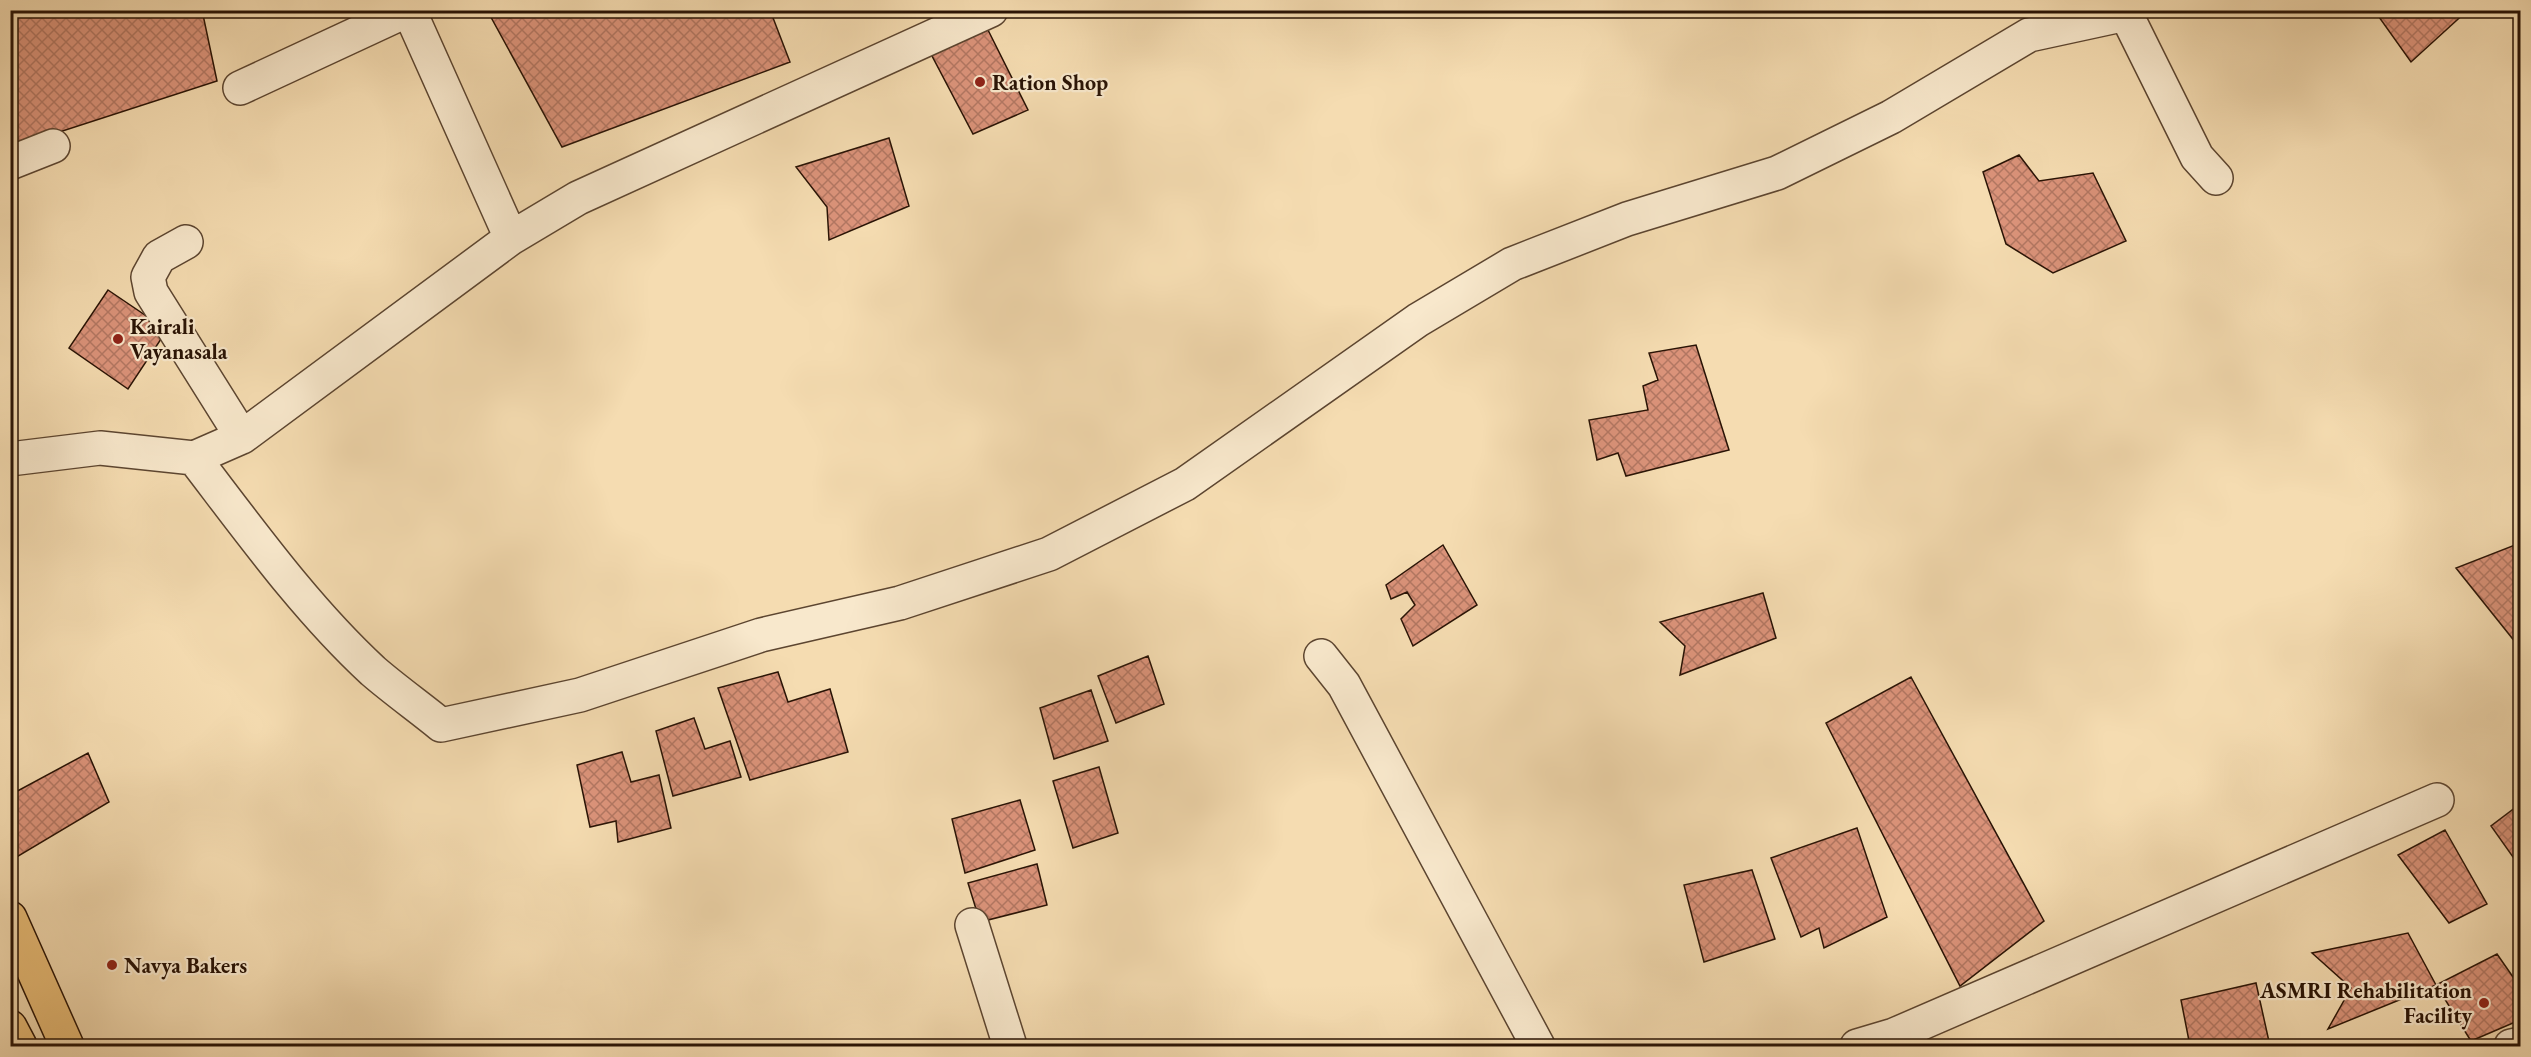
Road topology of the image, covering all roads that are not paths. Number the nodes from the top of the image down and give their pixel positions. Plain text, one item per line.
1 (409, 10) edge
2 (991, 10) edge
3 (240, 88) dead end
4 (53, 146) dead end
5 (10, 163) edge
6 (2216, 178) dead end
7 (512, 238) junction
8 (186, 242) dead end
9 (242, 437) junction
10 (194, 458) junction
11 (10, 459) edge
12 (1321, 656) dead end
13 (2437, 801) dead end
14 (10, 918) edge
15 (972, 925) dead end
16 (10, 1027) edge
17 (2520, 1044) edge
18 (20, 1047) edge
19 (67, 1047) edge
20 (1011, 1047) edge
21 (1538, 1047) edge
22 (1857, 1047) edge
23 (2511, 1047) edge

1 - 3 street
1 - 7 street
2 - 7 street
4 - 5 street
6 - 10 street
7 - 9 street
8 - 9 street
9 - 10 street
10 - 11 street
12 - 21 street
13 - 22 street
14 - 19 main road
15 - 20 street
16 - 18 main road
17 - 23 street

